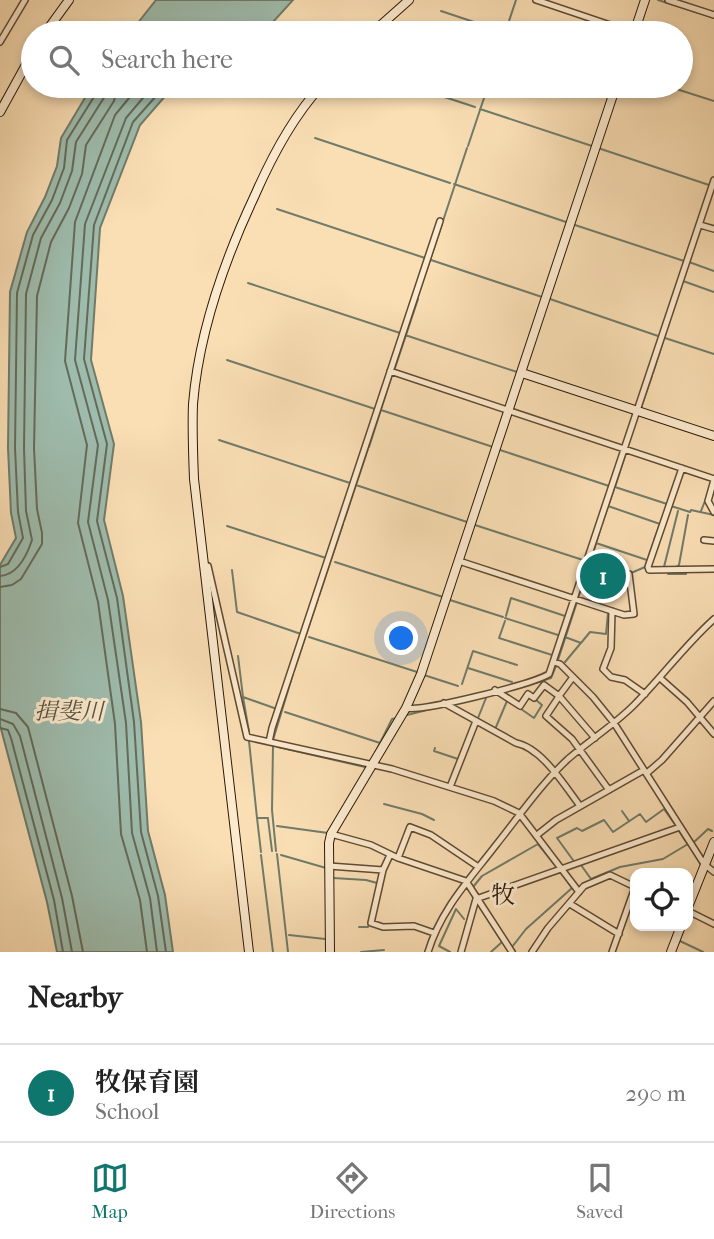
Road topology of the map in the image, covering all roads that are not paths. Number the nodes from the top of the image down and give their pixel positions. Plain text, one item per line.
1 (25, 0) edge
2 (69, 0) edge
3 (409, 0) edge
4 (536, 0) edge
5 (645, 0) edge
6 (668, 0) edge
7 (714, 15) edge
8 (54, 21) edge
9 (385, 21) edge
10 (598, 21) edge
11 (638, 21) edge
12 (0, 42) edge
13 (21, 74) edge
14 (312, 98) edge
15 (612, 98) edge
16 (0, 112) edge
17 (714, 182) edge
18 (440, 222) dead end
19 (699, 225) junction
20 (714, 229) edge
21 (390, 372) junction
22 (522, 373) junction
23 (509, 411) junction
24 (637, 411) junction
25 (714, 436) edge
26 (625, 449) junction
27 (682, 468) junction
28 (714, 479) edge
29 (714, 512) edge
30 (704, 540) dead end
31 (714, 541) edge
32 (203, 558) junction
33 (459, 561) junction
34 (714, 569) edge
35 (629, 574) dead end
36 (575, 598) junction
37 (612, 611) junction
38 (714, 619) edge
39 (554, 662) junction
40 (573, 677) junction
41 (660, 678) junction
42 (495, 690) junction
43 (645, 694) junction
44 (559, 697) junction
45 (714, 701) edge
46 (444, 703) junction
47 (406, 708) junction
48 (701, 717) junction
49 (476, 721) junction
50 (614, 723) junction
51 (714, 734) edge
52 (595, 738) junction
53 (269, 743) junction
54 (581, 749) junction
55 (371, 765) junction
56 (555, 772) junction
57 (646, 772) junction
58 (450, 787) junction
59 (609, 790) junction
60 (580, 806) junction
61 (519, 813) junction
62 (680, 827) junction
63 (331, 834) junction
64 (537, 835) junction
65 (714, 842) edge
66 (390, 855) junction
67 (398, 858) junction
68 (704, 864) junction
69 (329, 866) junction
70 (477, 866) junction
71 (383, 870) junction
72 (563, 870) junction
73 (714, 872) edge
74 (466, 881) junction
75 (579, 892) junction
76 (693, 895) edge
77 (476, 899) junction
78 (570, 904) junction
79 (693, 912) edge
80 (714, 924) edge
81 (679, 931) edge
82 (434, 933) junction
83 (619, 934) junction
84 (250, 952) edge
85 (330, 952) edge
86 (428, 952) edge
87 (461, 952) edge
88 (512, 952) edge
89 (532, 952) edge
90 (612, 952) edge
91 (671, 952) edge

1 - 12 street
2 - 8 street
3 - 9 street
4 - 10 street
5 - 11 street
6 - 7 street
13 - 16 street
14 - 32 street
15 - 22 street
17 - 19 street
18 - 21 street
19 - 20 street
19 - 24 street
21 - 23 street
21 - 53 street
22 - 23 street
22 - 24 street
23 - 26 street
23 - 33 street
24 - 25 street
24 - 26 street
26 - 27 street
26 - 36 street
27 - 28 street
27 - 34 street
28 - 29 street
30 - 31 street
32 - 53 street
32 - 84 street
33 - 36 street
33 - 47 street
35 - 37 street
36 - 37 street
36 - 39 street
37 - 43 street
38 - 41 street
39 - 40 street
39 - 42 street
40 - 44 street
40 - 50 street
41 - 43 street
41 - 48 street
42 - 44 street
42 - 46 street
43 - 50 street
44 - 52 street
44 - 54 street
45 - 48 street
46 - 47 street
46 - 49 street
47 - 55 street
48 - 51 street
48 - 57 street
49 - 56 street
49 - 58 street
50 - 52 street
50 - 57 street
52 - 54 street
53 - 55 street
54 - 56 street
54 - 59 street
55 - 58 street
55 - 63 street
56 - 60 street
56 - 61 street
57 - 59 street
57 - 62 street
58 - 61 street
59 - 60 street
60 - 64 street
61 - 64 street
61 - 70 street
62 - 68 street
62 - 72 street
63 - 66 street
63 - 69 street
64 - 72 street
65 - 68 street
66 - 67 street
66 - 71 street
67 - 70 street
67 - 74 street
68 - 73 street
68 - 76 street
69 - 71 street
69 - 85 street
70 - 74 street
71 - 82 street
72 - 75 street
72 - 77 street
74 - 77 street
74 - 82 street
75 - 78 street
75 - 83 street
77 - 87 street
77 - 88 street
78 - 83 street
78 - 89 street
79 - 80 street
81 - 91 street
82 - 86 street
83 - 90 street

